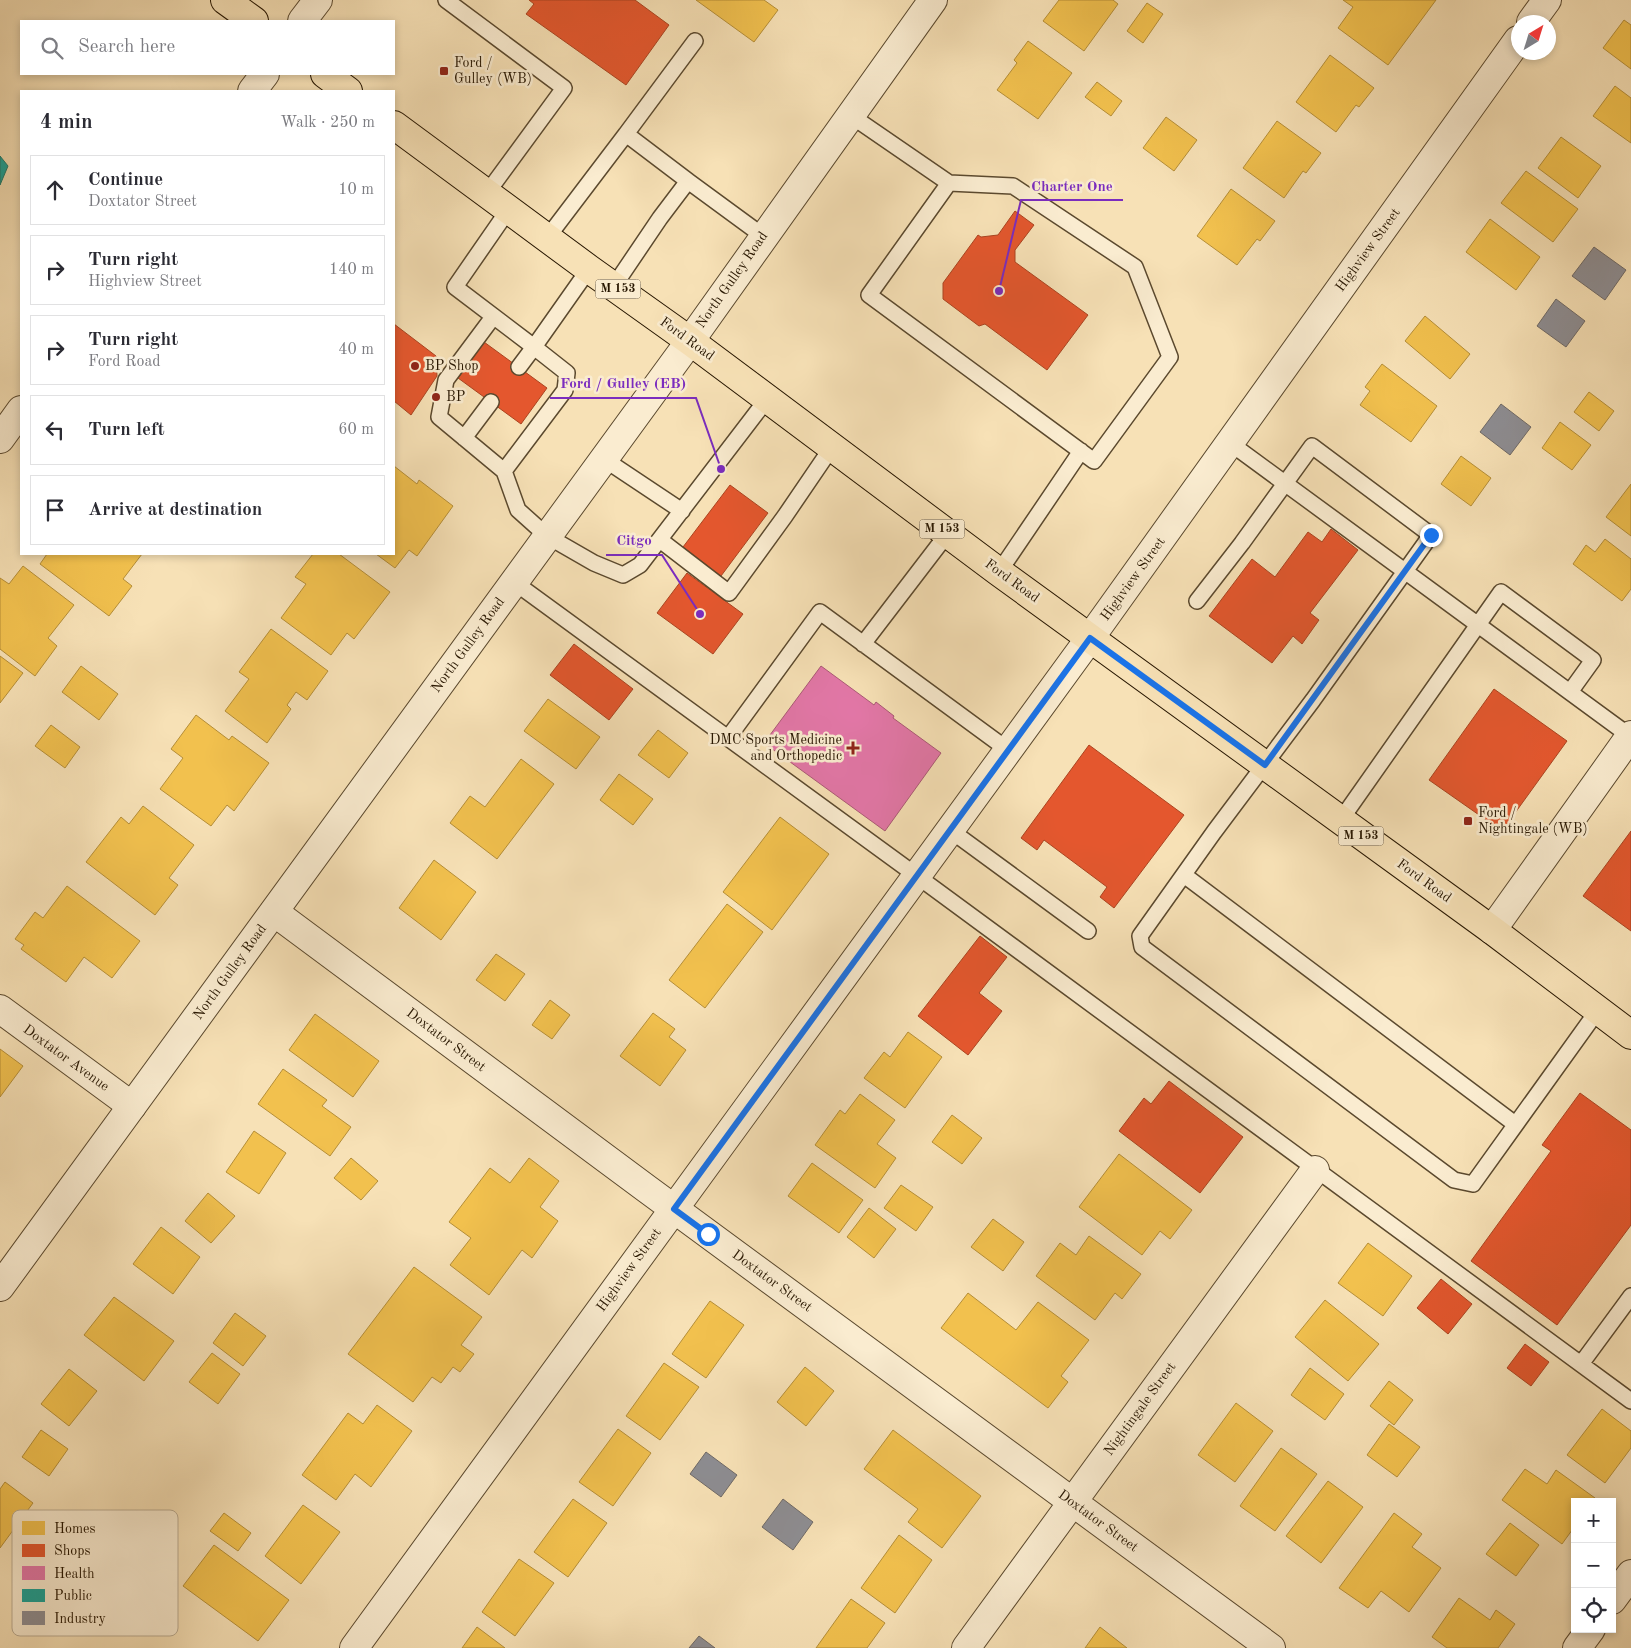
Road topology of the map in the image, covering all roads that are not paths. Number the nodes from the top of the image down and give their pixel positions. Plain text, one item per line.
1 (225, 0) edge
2 (318, 0) edge
3 (446, 0) edge
4 (933, 0) edge
5 (1547, 0) edge
6 (1536, 15) edge
7 (253, 20) edge
8 (303, 20) edge
9 (695, 41) dead end
10 (1511, 50) edge
11 (264, 75) edge
12 (326, 75) edge
13 (253, 90) edge
14 (347, 90) edge
15 (850, 115) junction
16 (395, 126) edge
17 (626, 134) junction
18 (688, 181) junction
19 (949, 183) junction
20 (487, 193) junction
21 (509, 209) junction
22 (763, 236) junction
23 (547, 238) junction
24 (589, 269) junction
25 (614, 286) junction
26 (494, 317) junction
27 (690, 340) junction
28 (534, 347) junction
29 (519, 367) dead end
30 (767, 399) junction
31 (491, 402) dead end
32 (20, 411) edge
33 (464, 438) junction
34 (0, 439) edge
35 (1230, 443) junction
36 (832, 447) junction
37 (1080, 451) junction
38 (604, 458) junction
39 (504, 470) junction
40 (1285, 483) junction
41 (682, 511) junction
42 (948, 533) junction
43 (547, 536) junction
44 (660, 540) junction
45 (1404, 571) junction
46 (999, 572) junction
47 (514, 582) junction
48 (1197, 601) dead end
49 (1478, 625) junction
50 (1090, 638) junction
51 (863, 644) junction
52 (1570, 692) junction
53 (1631, 736) edge
54 (728, 738) junction
55 (1008, 750) junction
56 (1265, 765) junction
57 (1340, 820) junction
58 (950, 830) junction
59 (1184, 874) junction
60 (917, 876) junction
61 (274, 912) junction
62 (1492, 930) junction
63 (1088, 931) dead end
64 (0, 1010) edge
65 (1598, 1010) junction
66 (1631, 1034) edge
67 (132, 1106) junction
68 (1515, 1124) junction
69 (1315, 1170) junction
70 (674, 1209) junction
71 (0, 1287) edge
72 (1631, 1296) edge
73 (1581, 1364) junction
74 (1631, 1401) edge
75 (1072, 1502) junction
76 (1631, 1574) edge
77 (1616, 1595) edge
78 (1588, 1633) edge
79 (354, 1648) edge
80 (966, 1648) edge
81 (1271, 1648) edge
82 (1577, 1648) edge

1 - 7 main road
2 - 8 street
3 - 20 lane
4 - 15 street, North Gulley Road
5 - 6 street
9 - 17 lane
10 - 35 street, Highview Street
11 - 13 street
12 - 14 main road
15 - 19 lane
15 - 22 street, North Gulley Road
16 - 20 main road, Ford Road / M 153
17 - 18 lane
17 - 23 lane
18 - 22 lane
18 - 25 lane
19 - 37 lane
19 - 37 lane
20 - 21 main road, Ford Road / M 153
21 - 23 main road, Ford Road / M 153
21 - 26 lane
22 - 27 street, North Gulley Road
23 - 24 main road, Ford Road / M 153
24 - 25 main road, Ford Road / M 153
24 - 28 lane
25 - 27 main road, Ford Road / M 153
26 - 28 lane
26 - 33 lane
27 - 30 main road, Ford Road / M 153
27 - 38 street, North Gulley Road
28 - 29 lane
28 - 39 lane
30 - 36 main road, Ford Road / M 153
30 - 41 lane
31 - 33 lane
32 - 34 street
33 - 39 lane
35 - 40 lane
35 - 50 street, Highview Street
36 - 42 main road, Ford Road / M 153
36 - 44 lane
37 - 46 lane
38 - 41 lane
38 - 43 street, North Gulley Road
39 - 43 lane
40 - 45 lane
40 - 45 lane
40 - 48 lane
41 - 44 lane
42 - 46 main road, Ford Road / M 153
42 - 51 lane
43 - 44 lane
43 - 47 street, North Gulley Road
45 - 49 lane
45 - 56 lane
46 - 50 main road, Ford Road / M 153
47 - 54 lane
47 - 61 street, North Gulley Road
49 - 52 lane
49 - 52 lane
49 - 57 lane
50 - 55 street, Highview Street
50 - 56 main road, Ford Road / M 153
51 - 54 lane
51 - 55 lane
52 - 53 lane
53 - 62 street
54 - 60 lane
55 - 58 street, Highview Street
56 - 57 main road, Ford Road / M 153
56 - 59 lane
57 - 62 main road, Ford Road / M 153
58 - 60 street, Highview Street
58 - 63 lane
59 - 68 lane
59 - 68 lane
60 - 69 lane
60 - 70 street, Highview Street
61 - 67 street, North Gulley Road
61 - 70 street, Doxtator Street
62 - 65 main road, Ford Road / M 153
64 - 67 street, Doxtator Avenue
65 - 66 main road, Ford Road / M 153
65 - 68 lane
67 - 71 street, North Gulley Road
69 - 73 lane
69 - 75 street, Nightingale Street
70 - 75 street, Doxtator Street
70 - 79 street, Highview Street
72 - 73 lane
73 - 74 lane
75 - 80 street, Nightingale Street
75 - 81 street, Doxtator Street
76 - 77 street
78 - 82 street

